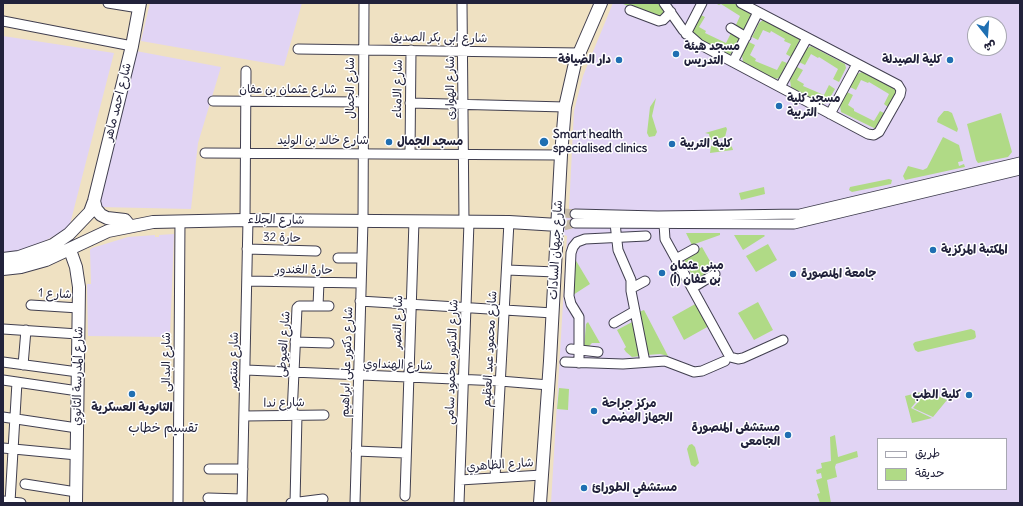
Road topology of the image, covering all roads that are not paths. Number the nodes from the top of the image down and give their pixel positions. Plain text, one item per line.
1 (108, 3) edge
2 (364, 3) edge
3 (462, 3) edge
4 (601, 3) edge
5 (664, 3) edge
6 (702, 3) edge
7 (741, 3) edge
8 (140, 6) edge
9 (630, 10) dead end
10 (671, 12) junction
11 (758, 12) junction
12 (3, 21) edge
13 (731, 28) dead end
14 (686, 34) junction
15 (746, 37) junction
16 (807, 38) junction
17 (132, 46) junction
18 (298, 49) dead end
19 (363, 49) junction
20 (411, 50) junction
21 (463, 50) junction
22 (579, 52) junction
23 (734, 62) junction
24 (857, 64) junction
25 (246, 71) dead end
26 (780, 87) junction
27 (213, 101) dead end
28 (246, 101) junction
29 (363, 102) junction
30 (410, 103) junction
31 (463, 103) junction
32 (565, 107) junction
33 (830, 114) junction
34 (205, 153) dead end
35 (245, 153) junction
36 (363, 153) junction
37 (410, 154) junction
38 (463, 154) junction
39 (561, 155) junction
40 (1020, 162) edge
41 (1020, 170) edge
42 (94, 202) junction
43 (575, 219) tunnel mouth
44 (597, 219) junction
45 (83, 220) joint
46 (247, 220) junction
47 (644, 220) junction
48 (759, 220) junction
49 (180, 221) junction
50 (363, 221) junction
51 (414, 221) junction
52 (466, 222) junction
53 (509, 222) junction
54 (615, 223) junction
55 (664, 224) junction
56 (129, 226) junction
57 (560, 227) junction
58 (646, 236) dead end
59 (616, 237) junction
60 (248, 249) junction
61 (70, 250) junction
62 (694, 250) dead end
63 (316, 251) dead end
64 (338, 258) dead end
65 (362, 258) junction
66 (3, 259) edge
67 (676, 259) junction
68 (20, 262) junction
69 (3, 269) edge
70 (507, 270) junction
71 (556, 272) junction
72 (715, 274) dead end
73 (247, 281) junction
74 (645, 281) dead end
75 (319, 282) junction
76 (361, 283) junction
77 (632, 288) junction
78 (692, 288) junction
79 (360, 301) junction
80 (411, 304) junction
81 (31, 305) dead end
82 (318, 306) junction
83 (329, 306) dead end
84 (466, 307) junction
85 (79, 308) junction
86 (504, 309) junction
87 (635, 311) junction
88 (553, 314) junction
89 (614, 323) dead end
90 (3, 329) edge
91 (26, 330) junction
92 (78, 334) junction
93 (783, 340) dead end
94 (295, 342) junction
95 (329, 343) dead end
96 (575, 349) junction
97 (598, 352) dead end
98 (725, 361) dead end
99 (3, 362) edge
100 (559, 362) junction
101 (645, 362) junction
102 (578, 363) junction
103 (23, 365) junction
104 (246, 370) junction
105 (78, 372) junction
106 (294, 372) junction
107 (358, 375) junction
108 (408, 377) junction
109 (463, 379) junction
110 (3, 380) edge
111 (500, 381) junction
112 (17, 382) junction
113 (549, 385) junction
114 (78, 391) junction
115 (294, 415) junction
116 (324, 415) dead end
117 (244, 416) junction
118 (3, 417) edge
119 (15, 419) junction
120 (77, 428) junction
121 (3, 448) edge
122 (13, 449) junction
123 (356, 451) junction
124 (405, 453) junction
125 (77, 455) junction
126 (209, 468) dead end
127 (243, 469) junction
128 (542, 475) junction
129 (495, 478) junction
130 (460, 480) junction
131 (25, 484) dead end
132 (405, 496) dead end
133 (76, 497) edge
134 (208, 498) dead end
135 (324, 500) dead end
136 (6, 501) edge
137 (242, 501) edge
138 (20, 503) edge
139 (178, 503) edge
140 (293, 503) edge
141 (355, 503) edge
142 (459, 503) edge
143 (540, 503) edge

1 - 8 street
2 - 19 street, شارع الجمال
3 - 21 street, شارع الهوارى
4 - 22 main road, شارع جيهان السادات
5 - 10 street
6 - 14 street
7 - 11 street
8 - 17 main road, شارع احمد ماهر
9 - 10 street
10 - 14 street
11 - 15 street
11 - 16 street
12 - 17 street
13 - 15 street
14 - 23 street
15 - 23 street
16 - 24 street
16 - 26 street
17 - 42 main road, شارع احمد ماهر
18 - 19 street, شارع ابى بكر الصديق
19 - 20 street, شارع ابى بكر الصديق
19 - 29 street, شارع الجمال
20 - 21 street, شارع ابى بكر الصديق
20 - 30 street, شارع الامناء
21 - 22 street, شارع ابى بكر الصديق
21 - 31 street, شارع الهوارى
22 - 32 main road, شارع جيهان السادات
23 - 26 street
24 - 33 street
24 - 33 street
25 - 28 street, شارع منتصر
26 - 33 street
27 - 28 street, شارع عثمان بن عفان
28 - 29 street, شارع عثمان بن عفان
28 - 35 street, شارع منتصر
29 - 36 street, شارع الجمال
30 - 31 street
30 - 37 street, شارع الامناء
31 - 32 street
31 - 38 street, شارع الهوارى
32 - 39 main road, شارع جيهان السادات
34 - 35 street, شارع خالد بن الوليد
35 - 36 street, شارع خالد بن الوليد
35 - 46 street, شارع منتصر
36 - 37 street, شارع خالد بن الوليد
36 - 50 street, شارع الجمال
37 - 38 street, شارع خالد بن الوليد
38 - 39 street, شارع خالد بن الوليد
38 - 52 street, شارع الهوارى
39 - 57 main road, شارع جيهان السادات
40 - 48 street
41 - 48 street
42 - 45 main road, شارع احمد ماهر
42 - 56 main road
43 - 44 street
44 - 47 street
44 - 54 street
45 - 68 main road, شارع الجلاء
46 - 49 main road, شارع الجلاء
46 - 50 main road, شارع الجلاء
46 - 60 street, شارع منتصر
47 - 48 street
47 - 54 street
47 - 55 street
48 - 55 street
49 - 56 main road, شارع الجلاء
49 - 139 street, شارع البدالى
50 - 51 main road, شارع الجلاء
50 - 65 street, شارع دكتور على ابراهيم
51 - 52 main road, شارع الجلاء
51 - 80 street, شارع النصر
52 - 53 main road, شارع الجلاء
52 - 84 street, شارع الدكتور محمود سامى
53 - 57 main road, شارع الجلاء
53 - 70 street, شارع محمود عبد العظيم
54 - 59 street
55 - 67 street
56 - 61 main road, شارع الجلاء
57 - 71 main road, شارع جيهان السادات
58 - 59 street
59 - 77 street
59 - 96 street
60 - 63 street, حارة 32
60 - 73 street, شارع منتصر
61 - 68 main road, شارع الجلاء
61 - 85 main road, شارع المدرسة الثانوي
62 - 67 street
64 - 65 street
65 - 76 street, شارع دكتور على ابراهيم
66 - 68 main road, شارع الجلاء
67 - 78 street
68 - 69 main road, شارع الجلاء
70 - 71 street
70 - 86 street, شارع محمود عبد العظيم
71 - 88 main road, شارع جيهان السادات
72 - 78 street
73 - 75 street, حارة الغندور
73 - 104 street, شارع منتصر
74 - 77 street
75 - 76 street, حارة الغندور
75 - 82 street
76 - 79 street, شارع دكتور على ابراهيم
77 - 87 street
78 - 93 street
79 - 80 street
79 - 107 street, شارع دكتور على ابراهيم
80 - 84 street
80 - 108 street, شارع النصر
81 - 85 street, شارع 1
82 - 83 street, شارع العيوطى
82 - 94 street, شارع العيوطى
84 - 86 street
84 - 109 street, شارع الدكتور محمود سامى
85 - 92 main road, شارع المدرسة الثانوي
86 - 88 street
86 - 111 street, شارع محمود عبد العظيم
87 - 89 street
87 - 101 street
88 - 100 main road, شارع جيهان السادات
90 - 91 street
91 - 92 street
91 - 103 street
92 - 105 main road, شارع المدرسة الثانوي
94 - 95 street
94 - 106 street, شارع العيوطى
96 - 97 street
96 - 102 street
98 - 101 street
99 - 103 street
100 - 102 street
100 - 113 main road, شارع جيهان السادات
101 - 102 street
103 - 105 street
104 - 106 street, شارع الهنداوي
104 - 117 street, شارع منتصر
105 - 114 main road, شارع المدرسة الثانوي
106 - 107 street, شارع الهنداوي
106 - 115 street, شارع العيوطى
107 - 108 street, شارع الهنداوي
107 - 123 street, شارع دكتور على ابراهيم
108 - 109 street, شارع الهنداوي
108 - 124 street, شارع النصر
109 - 111 street, شارع الهنداوي
109 - 130 street, شارع الدكتور محمود سامى
110 - 112 street
111 - 113 street, شارع الهنداوي
111 - 129 street, شارع محمود عبد العظيم
112 - 114 street
112 - 119 street
113 - 128 main road, شارع جيهان السادات
114 - 120 main road, شارع المدرسة الثانوي
115 - 116 street, شارع ندا
115 - 117 street, شارع ندا
115 - 140 street, شارع العيوطى
117 - 127 street, شارع منتصر
118 - 119 street
119 - 120 street
119 - 122 street
120 - 125 main road, شارع المدرسة الثانوي
121 - 122 street
122 - 125 street
122 - 136 street
123 - 124 street
123 - 141 street, شارع دكتور على ابراهيم
124 - 132 street, شارع النصر
125 - 133 main road, شارع المدرسة الثانوي
126 - 127 street
127 - 137 street, شارع منتصر
128 - 129 street, شارع الظاهري
128 - 143 main road, شارع جيهان السادات
129 - 130 street, شارع الظاهري
130 - 142 street, شارع الدكتور محمود سامى
131 - 133 street
134 - 137 street
135 - 140 street
136 - 138 street

